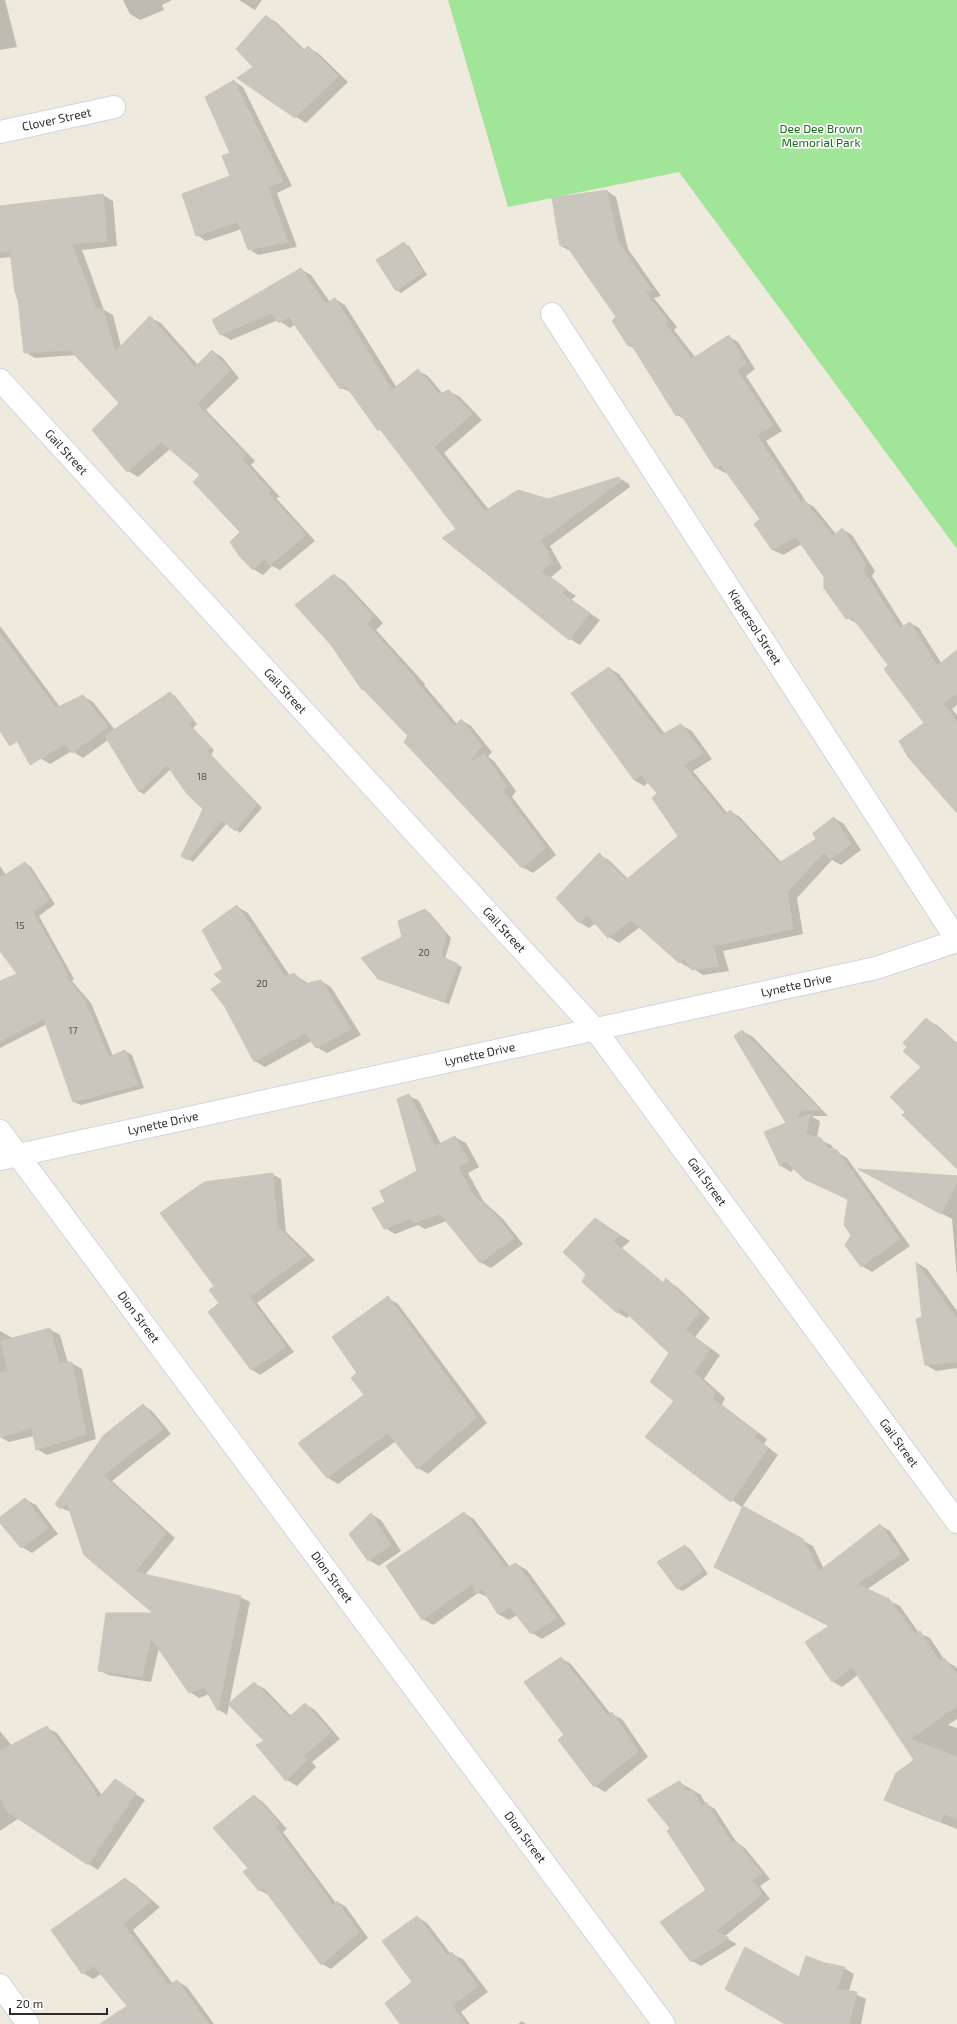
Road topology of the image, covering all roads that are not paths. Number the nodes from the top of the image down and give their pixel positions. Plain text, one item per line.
1 (114, 107) dead end
2 (0, 132) edge
3 (552, 314) dead end
4 (0, 380) edge
5 (957, 941) edge
6 (594, 1028) junction
7 (0, 1131) edge
8 (9, 1157) edge
9 (957, 1522) edge
10 (0, 1985) edge
11 (28, 2024) edge
12 (664, 2024) edge

1 - 2 street, Clover Street
3 - 5 street, Kiepersol Street
4 - 6 street, Gail Street
5 - 6 street, Lynette Drive
6 - 8 street, Lynette Drive
6 - 9 street, Gail Street
7 - 8 street, Dion Street
8 - 12 street, Dion Street
10 - 11 street

